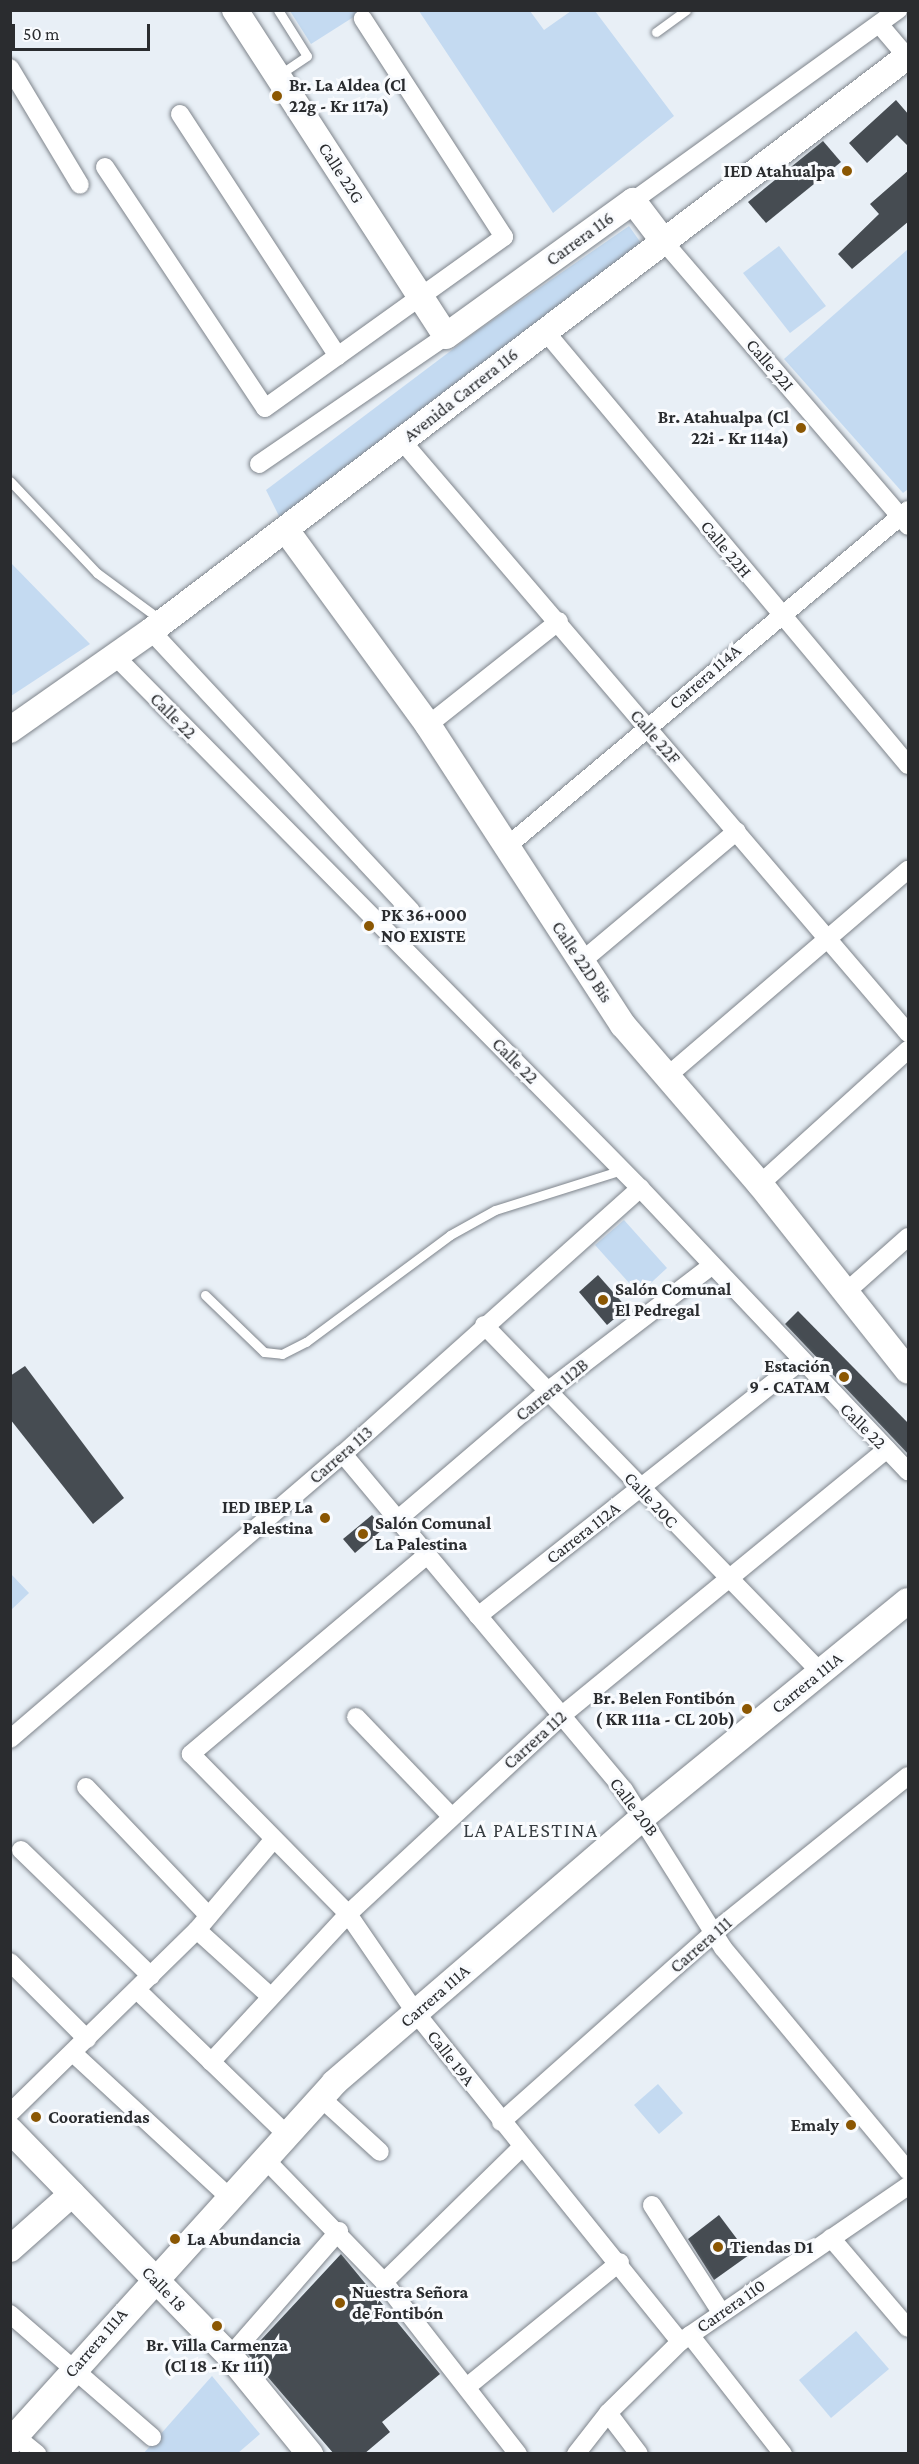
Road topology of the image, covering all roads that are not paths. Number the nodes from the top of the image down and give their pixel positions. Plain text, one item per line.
1 (235, 10) edge
2 (278, 10) edge
3 (686, 10) edge
4 (898, 10) edge
5 (363, 19) dead end
6 (879, 24) junction
7 (656, 32) dead end
8 (908, 58) edge
9 (10, 68) edge
10 (278, 76) junction
11 (180, 114) dead end
12 (105, 167) dead end
13 (80, 185) dead end
14 (633, 201) junction
15 (665, 243) junction
16 (421, 297) junction
17 (544, 331) junction
18 (446, 336) junction
19 (338, 356) junction
20 (402, 441) junction
21 (259, 464) dead end
22 (10, 481) edge
23 (906, 518) edge
24 (286, 530) junction
25 (780, 614) junction
26 (559, 621) junction
27 (157, 627) junction
28 (116, 657) junction
29 (428, 725) junction
30 (647, 728) junction
31 (10, 730) edge
32 (909, 765) edge
33 (737, 831) junction
34 (505, 848) junction
35 (909, 870) edge
36 (411, 911) dead end
37 (828, 938) junction
38 (582, 961) junction
39 (909, 1033) edge
40 (909, 1050) edge
41 (665, 1078) junction
42 (622, 1170) junction
43 (760, 1184) junction
44 (640, 1188) junction
45 (909, 1238) edge
46 (711, 1266) junction
47 (846, 1292) junction
48 (205, 1295) dead end
49 (484, 1325) junction
50 (801, 1361) junction
51 (909, 1371) edge
52 (549, 1390) junction
53 (887, 1449) junction
54 (343, 1454) junction
55 (909, 1471) edge
56 (640, 1488) junction
57 (397, 1520) junction
58 (427, 1555) junction
59 (724, 1579) junction
60 (909, 1600) edge
61 (478, 1616) junction
62 (820, 1672) junction
63 (561, 1716) junction
64 (356, 1717) dead end
65 (10, 1739) edge
66 (909, 1776) edge
67 (86, 1787) dead end
68 (451, 1816) junction
69 (644, 1816) junction
70 (273, 1840) junction
71 (21, 1850) dead end
72 (348, 1914) junction
73 (203, 1923) junction
74 (714, 1932) junction
75 (10, 1962) edge
76 (150, 1976) junction
77 (137, 1990) junction
78 (270, 1996) junction
79 (415, 2012) junction
80 (87, 2039) junction
81 (73, 2053) junction
82 (211, 2062) junction
83 (320, 2097) junction
84 (10, 2113) edge
85 (501, 2122) junction
86 (10, 2130) edge
87 (285, 2133) junction
88 (522, 2147) junction
89 (380, 2152) dead end
90 (263, 2157) junction
91 (909, 2171) edge
92 (909, 2186) edge
93 (72, 2194) junction
94 (228, 2196) junction
95 (652, 2205) dead end
96 (339, 2231) junction
97 (831, 2238) junction
98 (10, 2249) edge
99 (620, 2262) junction
100 (154, 2278) junction
101 (384, 2282) junction
102 (721, 2312) junction
103 (10, 2314) edge
104 (909, 2328) edge
105 (685, 2339) junction
106 (230, 2356) junction
107 (74, 2369) junction
108 (468, 2386) junction
109 (608, 2413) junction
110 (12, 2436) edge
111 (152, 2437) dead end
112 (36, 2454) edge
113 (310, 2454) edge
114 (518, 2454) edge
115 (576, 2454) edge
116 (639, 2454) edge
117 (783, 2454) edge

1 - 10 street, Calle 22G
2 - 10 lane
3 - 7 lane
4 - 6 street, Carrera 116
5 - 16 street
6 - 8 street
6 - 14 street, Carrera 116
8 - 15 street, Avenida Carrera 116
9 - 13 street
10 - 16 street, Calle 22G
11 - 19 street
12 - 19 street
14 - 15 street, Calle 22I
14 - 18 street, Carrera 116
15 - 17 street, Avenida Carrera 116
15 - 23 street, Calle 22I
16 - 18 street, Calle 22G
16 - 19 street
17 - 20 street, Avenida Carrera 116
17 - 25 street, Calle 22H
18 - 21 street, Carrera 116
20 - 24 street, Avenida Carrera 116
20 - 26 street, Calle 22F
22 - 27 lane
23 - 25 street, Carrera 114A
24 - 27 street, Avenida Carrera 116
24 - 29 street, Calle 22D Bis
25 - 30 street, Carrera 114A
25 - 32 street, Calle 22H
26 - 29 street
26 - 30 street, Calle 22F
27 - 28 street, Avenida Carrera 116
27 - 36 street
28 - 31 street, Avenida Carrera 116
28 - 42 street, Calle 22
29 - 34 street, Calle 22D Bis
30 - 33 street, Calle 22F
30 - 34 street, Carrera 114A
33 - 37 street, Calle 22F
33 - 38 street
34 - 38 street, Calle 22D Bis
35 - 37 street
37 - 39 street, Calle 22F
37 - 41 street
38 - 41 street, Calle 22D Bis
40 - 43 street
41 - 43 street, Calle 22D Bis
42 - 44 street, Calle 22
42 - 48 lane
43 - 47 street, Calle 22D Bis
44 - 46 street, Calle 22
44 - 49 street, Carrera 113
45 - 47 street
46 - 50 street, Calle 22
46 - 52 street, Carrera 112B
47 - 51 street, Calle 22D Bis
49 - 52 street, Calle 20C
49 - 54 street, Carrera 113
50 - 53 street, Calle 22
50 - 56 street, Carrera 112A
52 - 56 street, Calle 20C
52 - 57 street, Carrera 112B
53 - 55 street, Calle 22
53 - 59 street, Carrera 112
54 - 57 street, Calle 20B
54 - 65 street, Carrera 113
56 - 59 street, Calle 20C
56 - 61 street, Carrera 112A
57 - 58 street, Calle 20B
58 - 61 street, Calle 20B
58 - 70 street, Calle 19A
59 - 62 street, Calle 20C
59 - 63 street, Carrera 112
60 - 62 street, Carrera 111A
61 - 63 street, Calle 20B
62 - 69 street, Carrera 111A
63 - 68 street, Carrera 112
63 - 69 street, Calle 20B
64 - 68 street
66 - 74 street, Carrera 111
67 - 73 street
68 - 72 street, Carrera 112
69 - 74 street, Calle 20B
69 - 79 street, Carrera 111A
70 - 72 street, Calle 19A
70 - 73 street
71 - 76 street
72 - 78 street, Carrera 112
72 - 79 street, Calle 19A
73 - 76 street
73 - 78 street
74 - 85 street, Carrera 111
74 - 91 street, Calle 20B
75 - 80 street
76 - 77 street
77 - 80 street
77 - 82 street
78 - 82 street, Carrera 112
79 - 83 street, Carrera 111A
79 - 85 street, Calle 19A
80 - 81 street
81 - 84 street
81 - 94 street
82 - 87 street
83 - 87 street, Carrera 111A
83 - 89 street
85 - 88 street, Calle 19A
86 - 93 street, Calle 18
87 - 90 street, Carrera 111A
88 - 99 street, Calle 19A
88 - 101 street
90 - 94 street, Carrera 111A
90 - 96 street
92 - 97 street, Carrera 110
93 - 98 street
93 - 100 street, Calle 18
94 - 100 street, Carrera 111A
95 - 102 street
96 - 101 street
96 - 106 street
97 - 102 street, Carrera 110
97 - 104 street
99 - 105 street, Calle 19A
99 - 108 street
100 - 106 street, Calle 18
100 - 107 street, Carrera 111A
101 - 108 street
102 - 105 street, Carrera 110
103 - 107 street
105 - 109 street, Carrera 110
105 - 117 street, Calle 19A
106 - 113 street, Calle 18
107 - 110 street, Carrera 111A
107 - 111 street
108 - 114 street
109 - 115 street, Carrera 110
109 - 116 street
110 - 112 street

